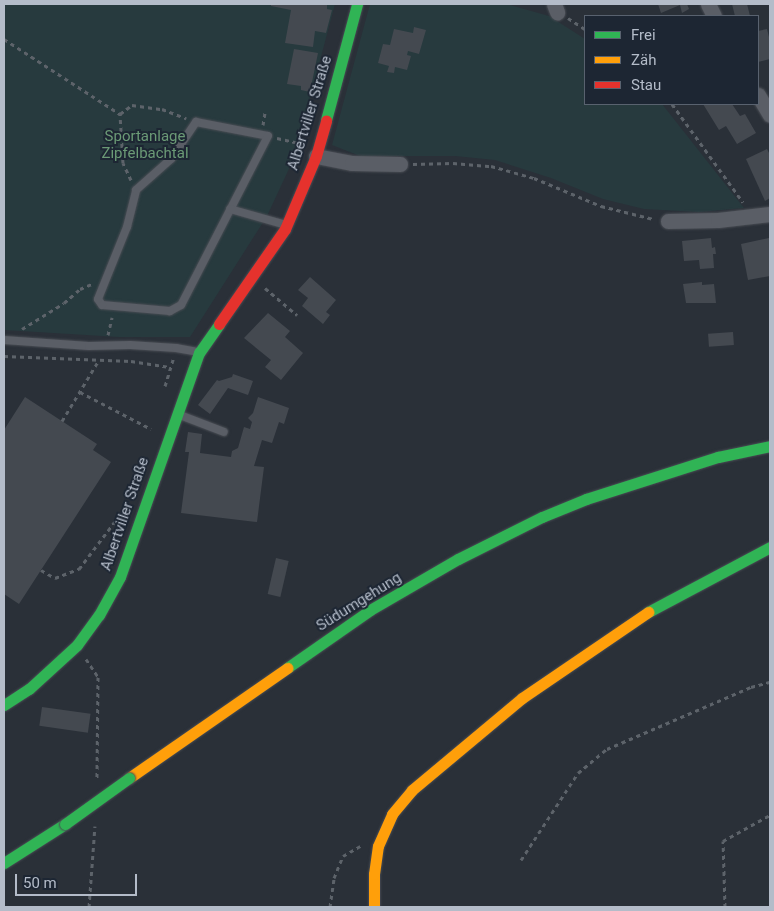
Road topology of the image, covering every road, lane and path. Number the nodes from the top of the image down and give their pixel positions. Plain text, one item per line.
1 (357, 4) edge
2 (4, 39) edge
3 (759, 97) edge
4 (673, 105) edge
5 (120, 114) junction
6 (770, 115) edge
7 (196, 122) junction
8 (268, 136) junction
9 (303, 144) dead end
10 (316, 156) junction
11 (400, 164) joint
12 (136, 190) junction
13 (230, 210) junction
14 (770, 214) edge
15 (754, 216) junction
16 (668, 221) joint
17 (287, 225) junction
18 (253, 277) junction
19 (105, 279) junction
20 (114, 306) junction
21 (296, 315) dead end
22 (4, 340) edge
23 (105, 345) junction
24 (200, 353) junction
25 (4, 356) edge
26 (99, 360) junction
27 (170, 367) dead end
28 (80, 392) junction
29 (176, 413) junction
30 (62, 421) dead end
31 (151, 429) dead end
32 (224, 432) dead end
33 (770, 446) edge
34 (125, 508) dead end
35 (770, 547) edge
36 (41, 570) dead end
37 (77, 645) junction
38 (770, 682) edge
39 (4, 705) edge
40 (96, 787) dead end
41 (770, 815) edge
42 (95, 820) dead end
43 (378, 846) junction
44 (521, 860) dead end
45 (4, 863) edge
46 (89, 907) edge
47 (330, 907) edge
48 (374, 907) edge
49 (725, 907) edge

1 - 10 street, Albertviller Straße
2 - 5 path
3 - 6 street
4 - 15 path
5 - 7 path
5 - 12 path
7 - 8 lane
7 - 12 lane
8 - 9 path
8 - 13 lane
10 - 11 street
10 - 17 street, Albertviller Straße
11 - 16 path
12 - 19 lane
13 - 17 lane
13 - 20 lane
14 - 15 street
15 - 16 street
17 - 18 street, Albertviller Straße
18 - 21 path
18 - 24 street, Albertviller Straße
19 - 20 lane
19 - 22 path
20 - 23 path
22 - 23 lane
23 - 24 lane
23 - 26 path
24 - 29 street, Albertviller Straße
25 - 26 path
26 - 27 path
26 - 28 path
28 - 30 path
28 - 31 path
29 - 32 lane
29 - 37 street, Albertviller Straße
33 - 45 street, Südumgehung, bridge
34 - 36 path
35 - 43 street
37 - 39 street, Albertviller Straße
37 - 40 path
38 - 44 path
41 - 49 path
42 - 46 path
43 - 47 path
43 - 48 street

